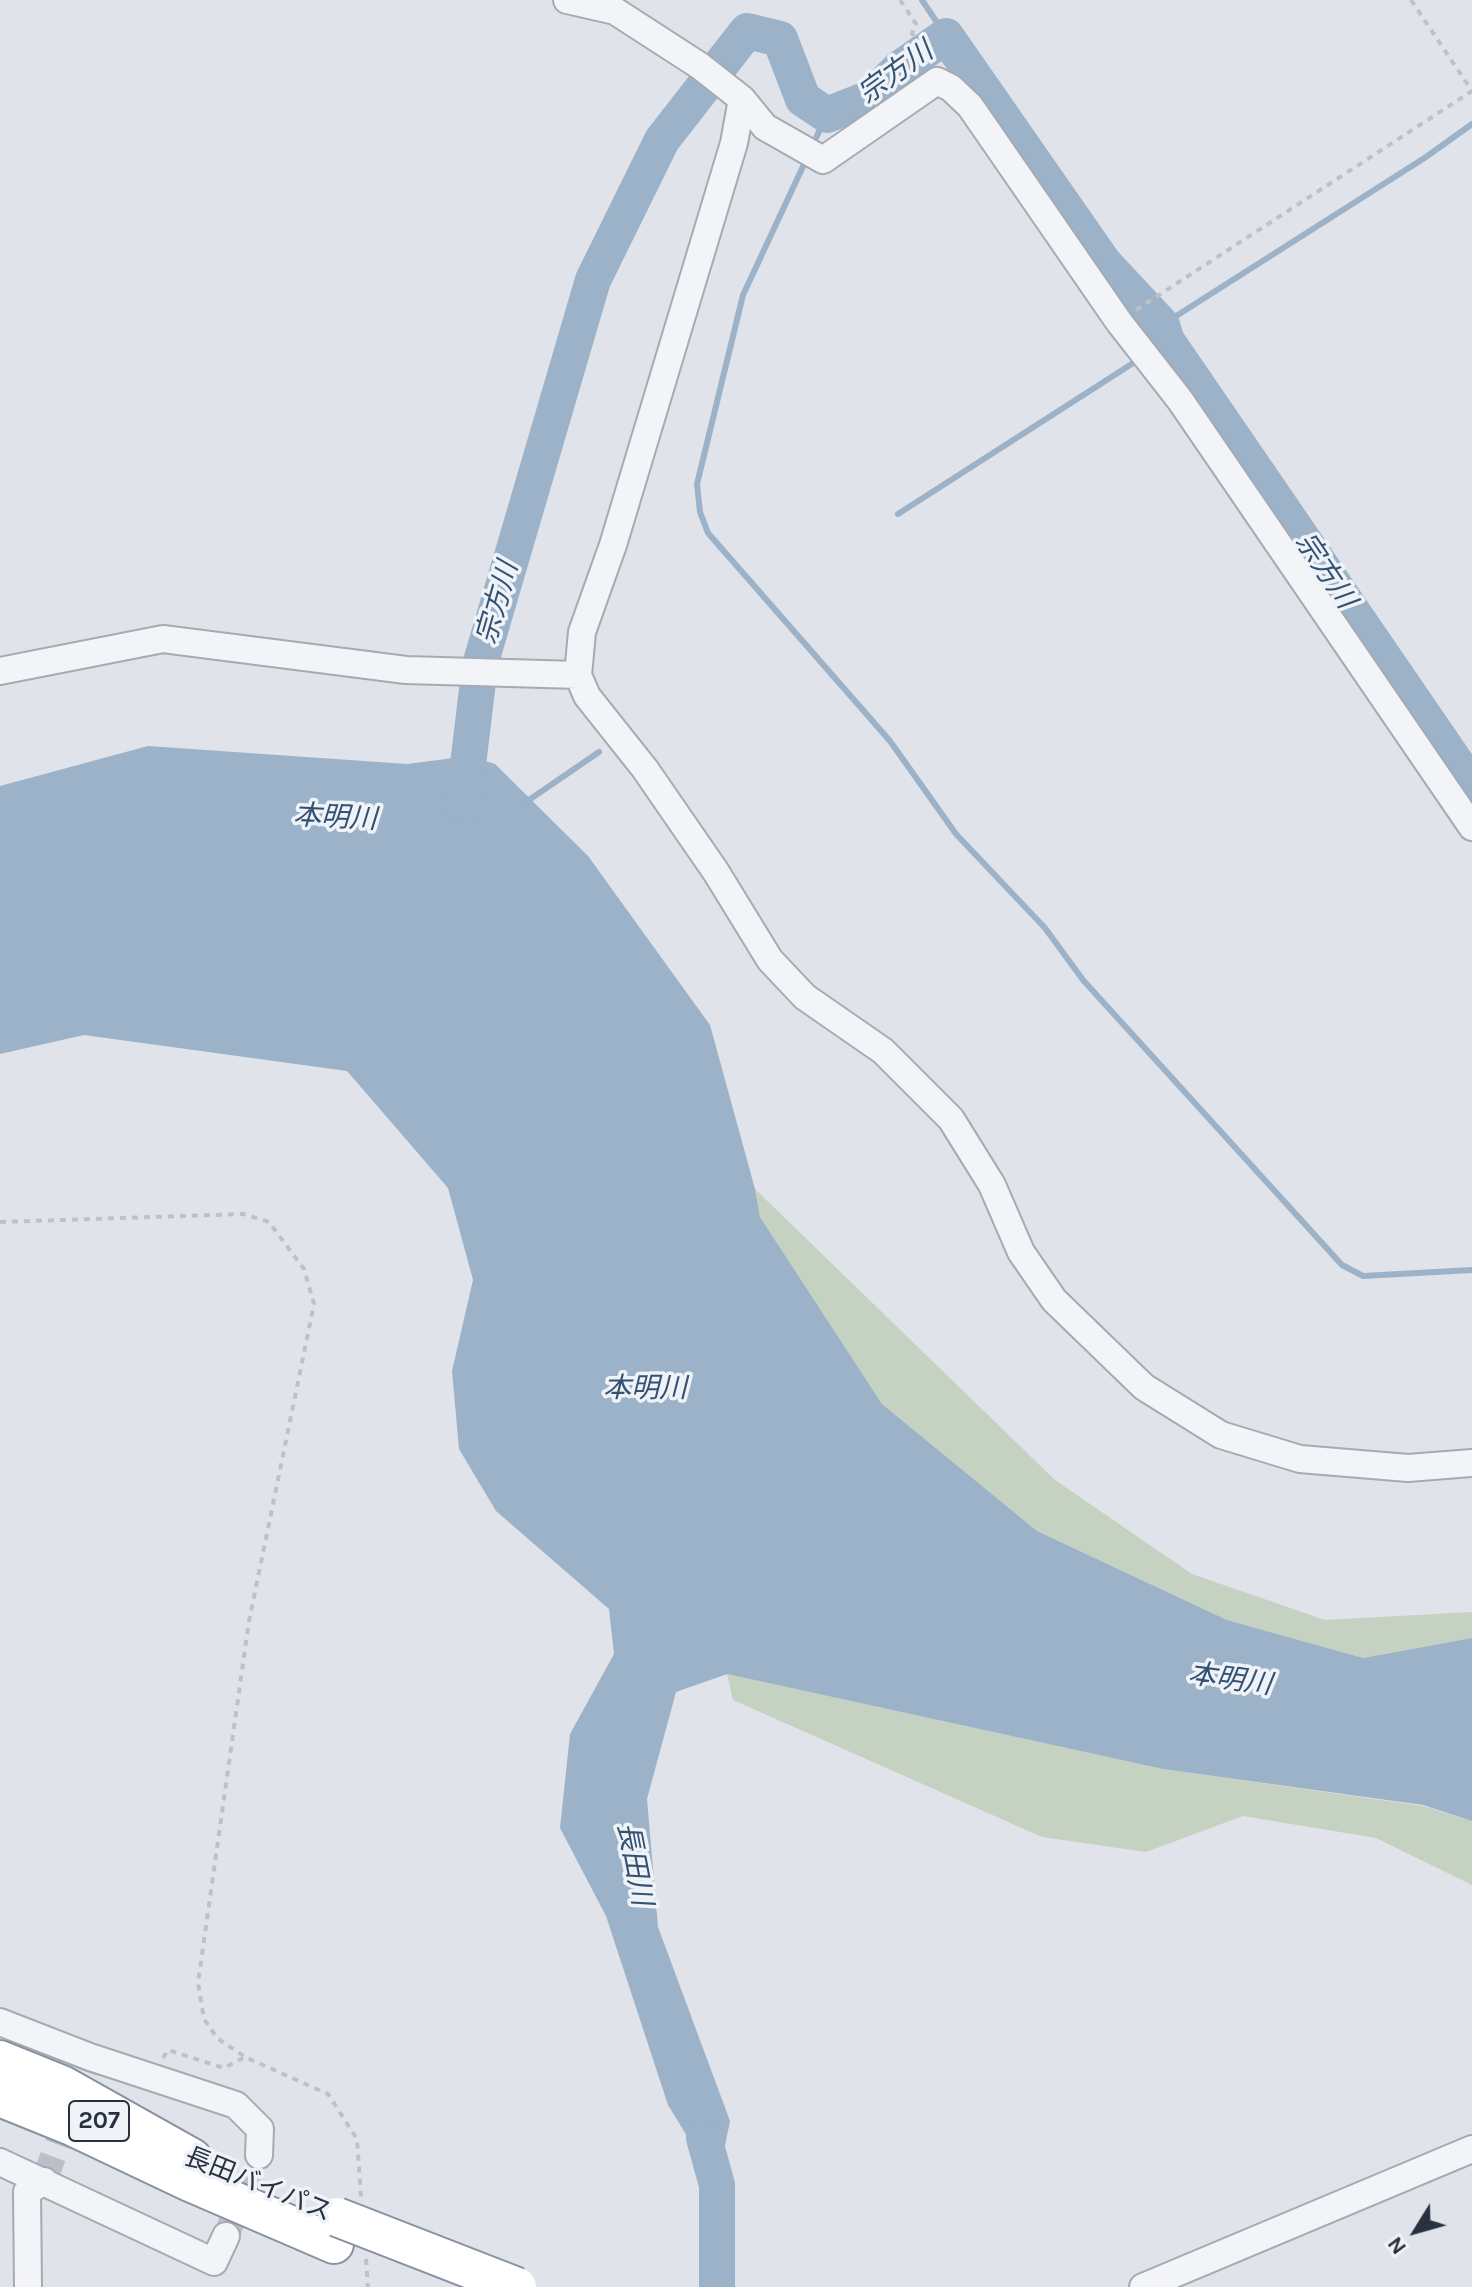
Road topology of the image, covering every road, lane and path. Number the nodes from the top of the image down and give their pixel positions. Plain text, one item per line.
1 (567, 0) edge
2 (900, 0) edge
3 (1411, 0) edge
4 (937, 81) junction
5 (1472, 91) edge
6 (742, 99) junction
7 (1119, 322) junction
8 (0, 671) edge
9 (578, 675) junction
10 (1472, 827) edge
11 (0, 1222) edge
12 (1472, 1463) edge
13 (0, 2022) edge
14 (245, 2057) junction
15 (0, 2060) edge
16 (151, 2077) junction
17 (0, 2081) edge
18 (0, 2097) edge
19 (0, 2119) edge
20 (1472, 2149) edge
21 (259, 2155) tunnel mouth
22 (0, 2162) edge
23 (194, 2172) junction
24 (44, 2181) junction
25 (350, 2227) junction
26 (226, 2236) tunnel mouth
27 (28, 2287) edge
28 (368, 2287) edge
29 (450, 2287) edge
30 (517, 2287) edge
31 (1143, 2287) edge

1 - 6 street
2 - 4 path
3 - 5 path
4 - 6 street
4 - 7 street
5 - 7 path
6 - 9 street
7 - 10 street
8 - 9 street
9 - 12 street
11 - 14 path
13 - 16 street
14 - 16 path
14 - 25 path
15 - 23 highway
16 - 21 street
17 - 23 highway, 長田バイパス / 207
18 - 23 highway, 長田バイパス / 207
19 - 23 highway
20 - 31 street
22 - 24 street
23 - 25 highway, 長田バイパス / 207
24 - 26 street
24 - 27 street
25 - 28 path
25 - 29 highway, 長田バイパス / 207
25 - 30 highway, 長田バイパス / 207, bridge

